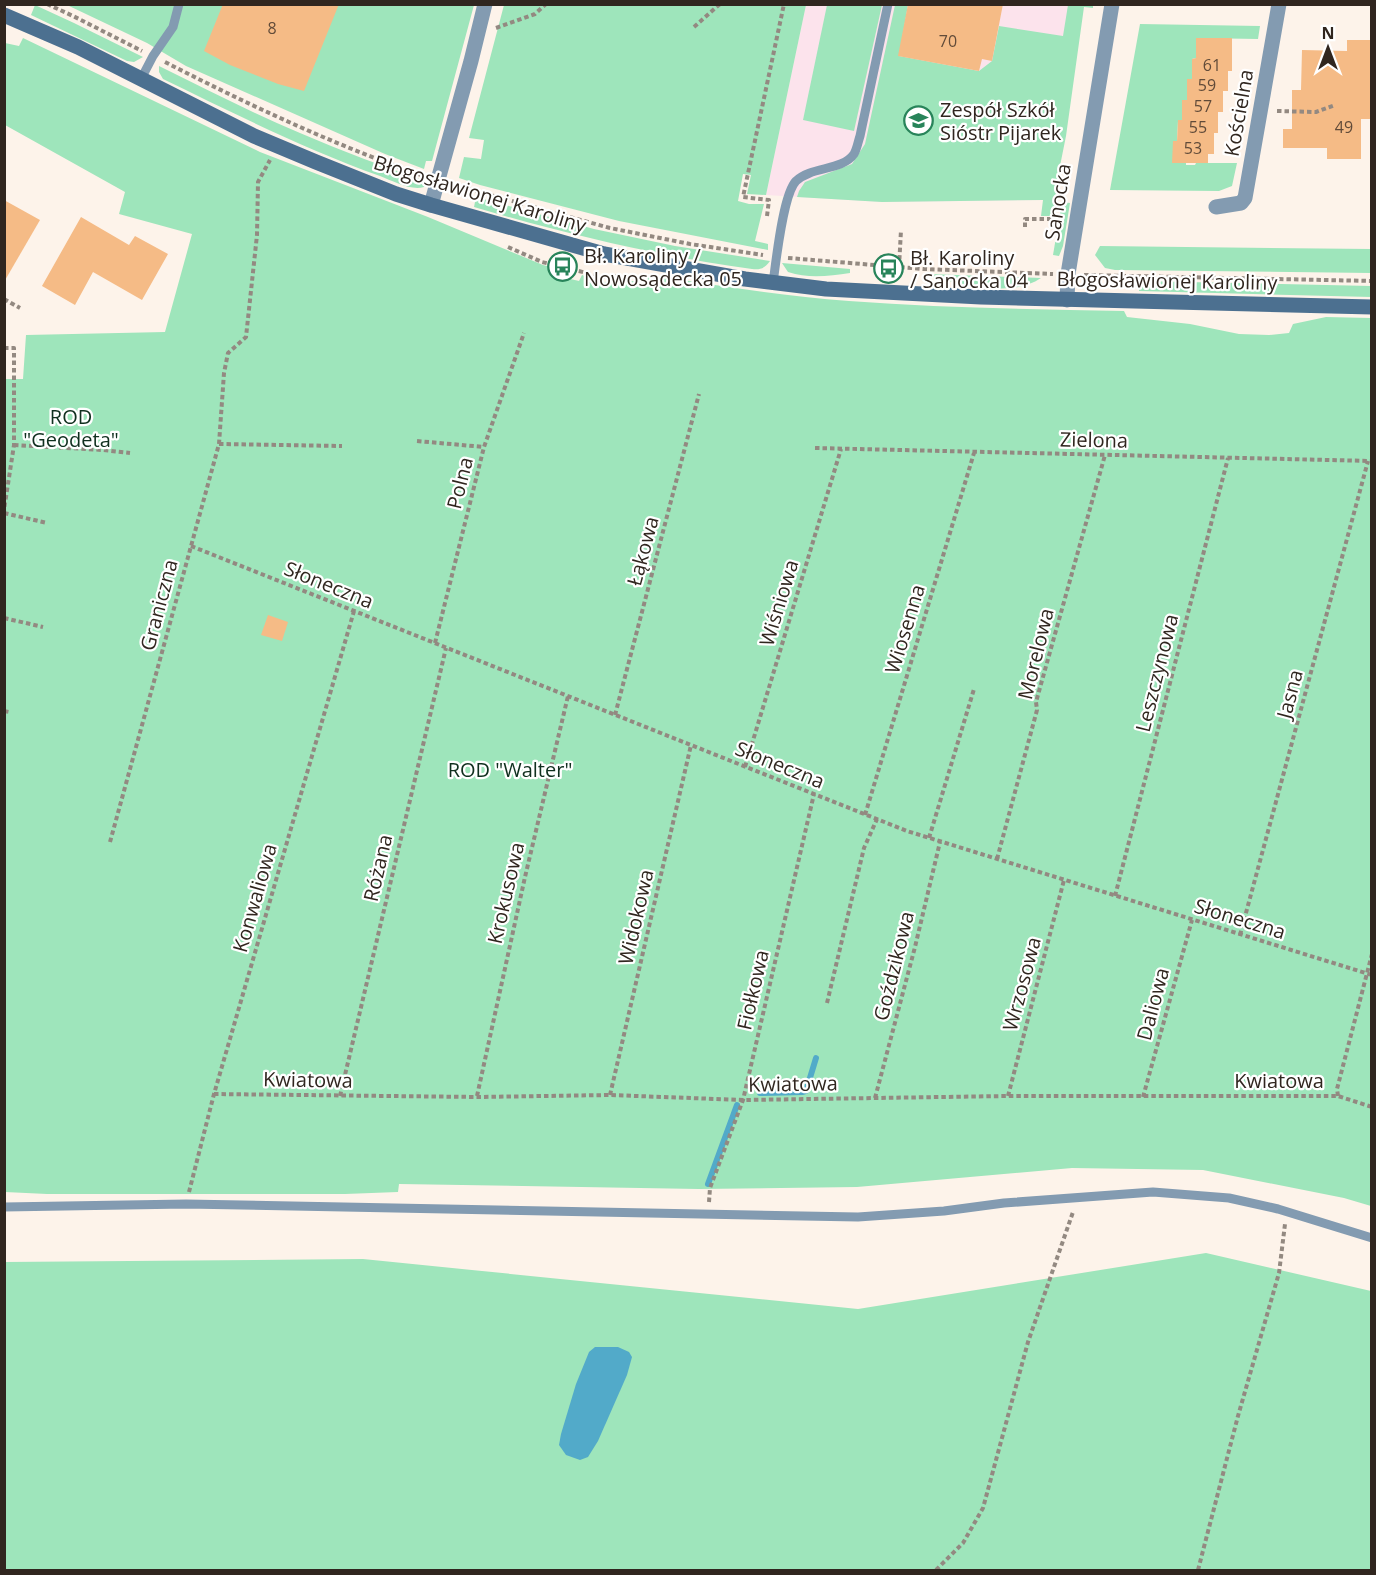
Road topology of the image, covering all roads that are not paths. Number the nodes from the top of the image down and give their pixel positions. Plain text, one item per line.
1 (179, 4) edge
2 (485, 4) edge
3 (888, 4) edge
4 (1112, 4) edge
5 (1279, 4) edge
6 (4, 15) edge
7 (141, 80) junction
8 (431, 205) junction
9 (1216, 207) dead end
10 (773, 283) junction
11 (1067, 300) junction
12 (1371, 307) edge
13 (4, 1207) edge
14 (1371, 1238) edge

1 - 7 lane
2 - 8 street
3 - 10 lane
4 - 11 street, Sanocka
5 - 9 street, Kościelna
6 - 7 street, Błogosławionej Karoliny
7 - 8 street, Błogosławionej Karoliny
8 - 10 street, Błogosławionej Karoliny
10 - 11 street, Błogosławionej Karoliny
11 - 12 street, Błogosławionej Karoliny
13 - 14 lane

